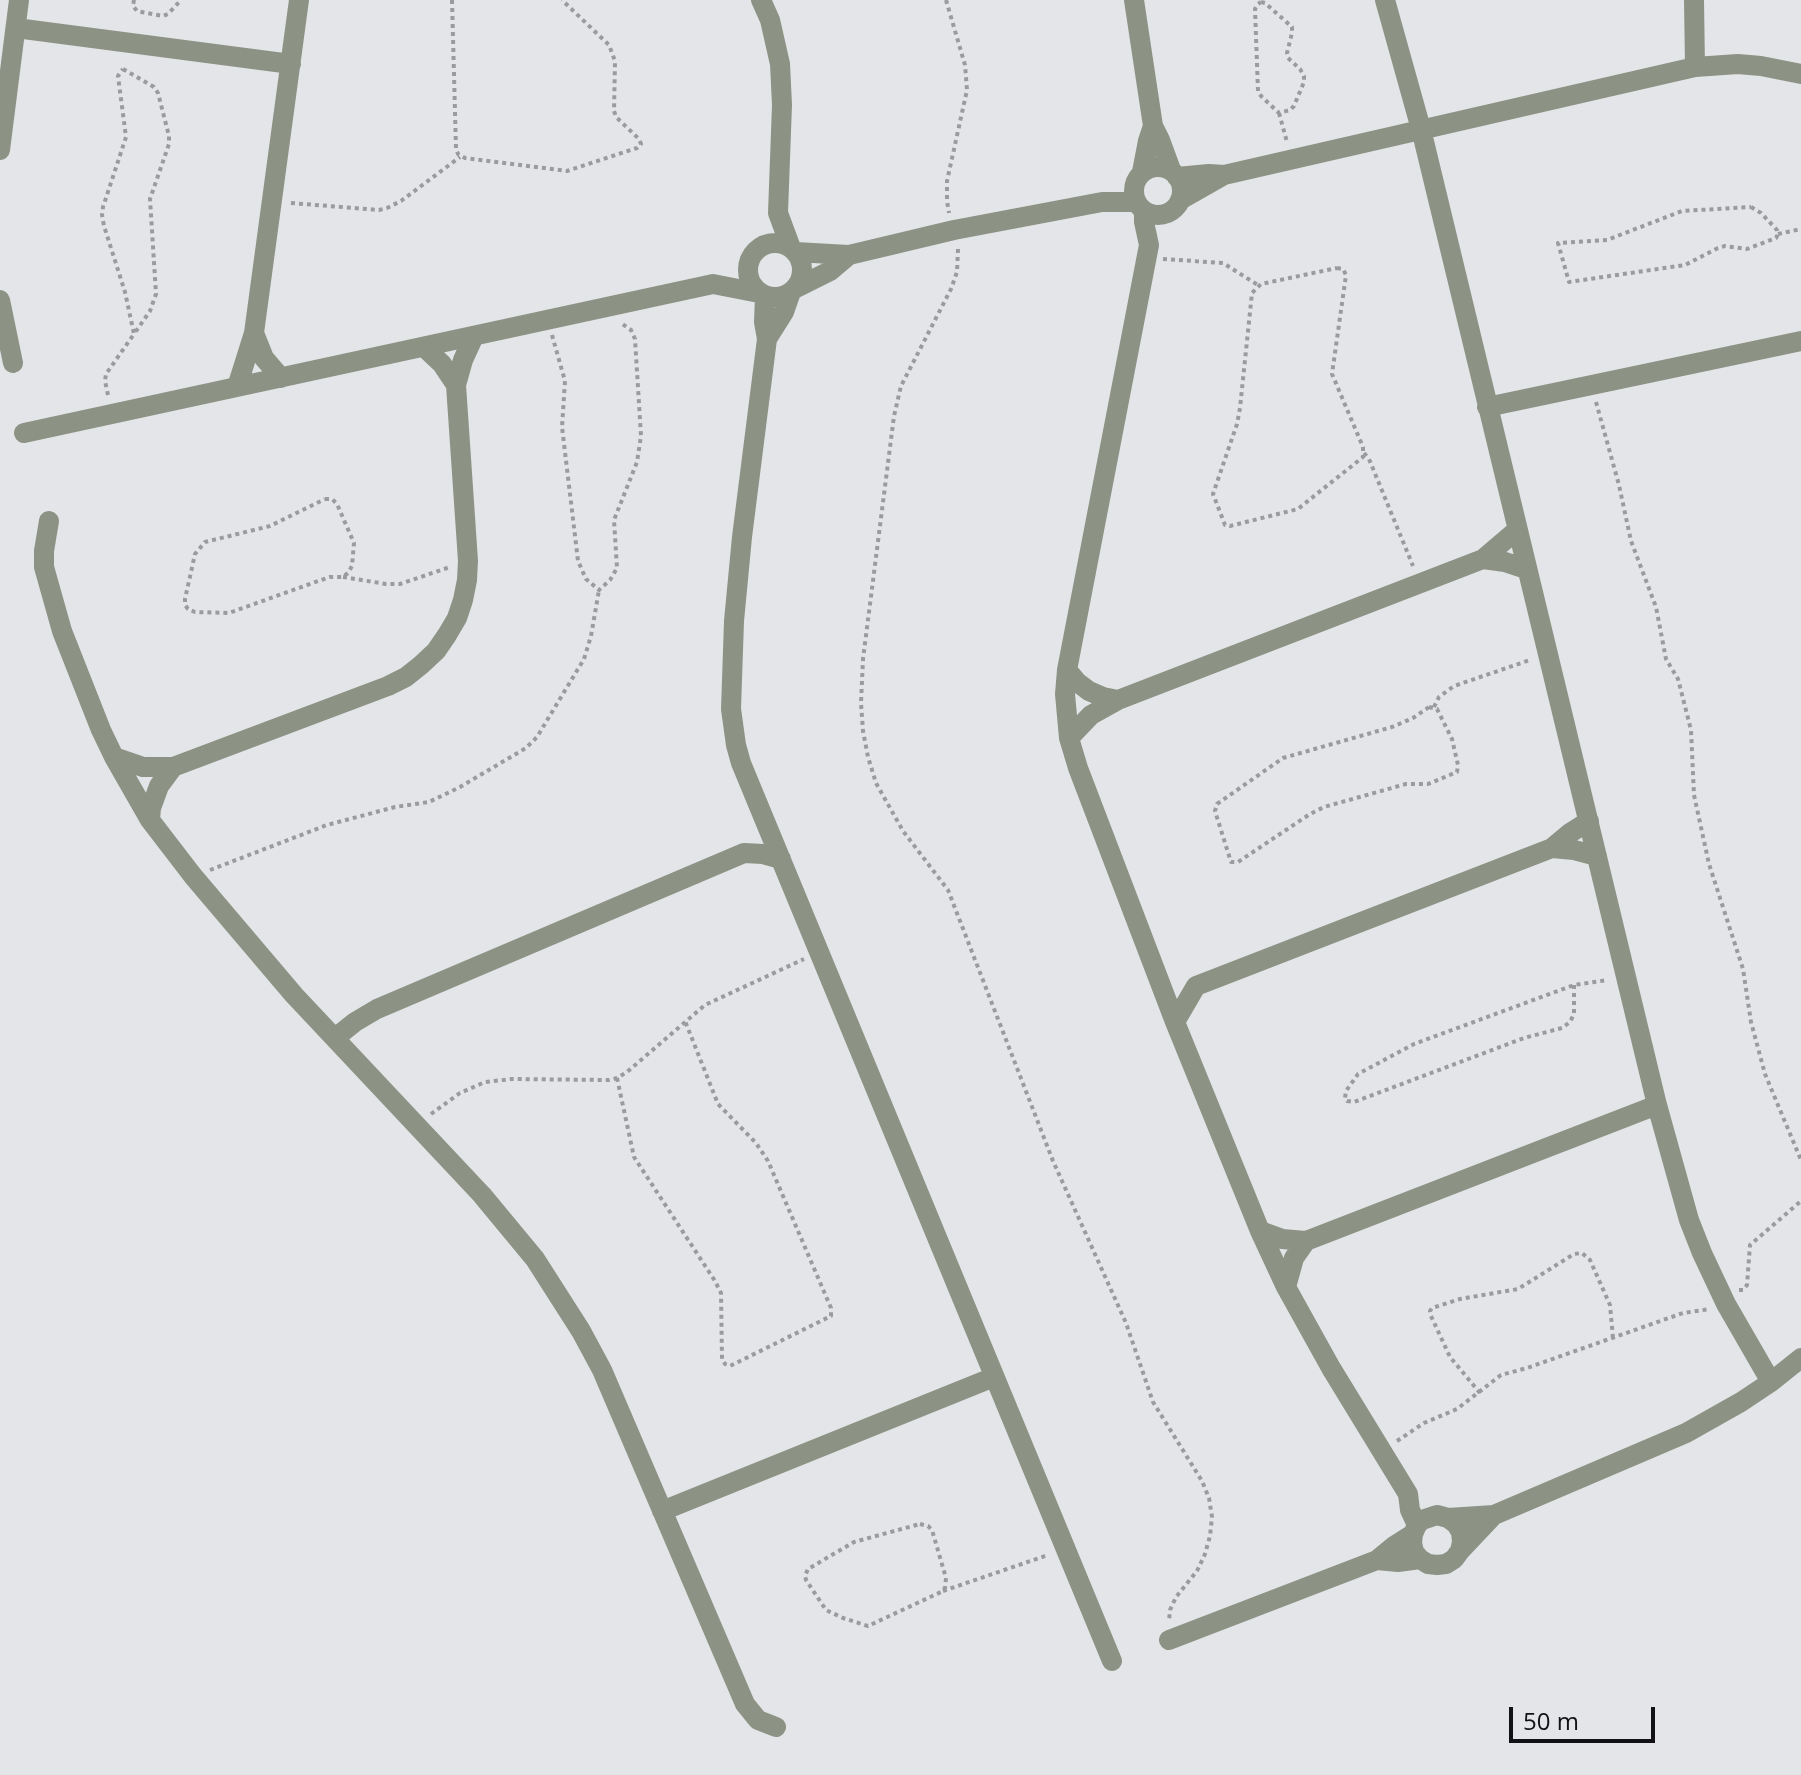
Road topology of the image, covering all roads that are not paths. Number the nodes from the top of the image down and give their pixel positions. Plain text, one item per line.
1 (19, 0) edge
2 (299, 0) edge
3 (761, 0) edge
4 (1134, 0) edge
5 (1385, 0) edge
6 (1694, 0) edge
7 (16, 28) junction
8 (291, 64) junction
9 (1695, 67) junction
10 (1801, 74) edge
11 (1153, 126) junction
12 (1421, 129) junction
13 (0, 150) edge
14 (1174, 174) junction
15 (1224, 175) junction
16 (1139, 176) junction
17 (1102, 202) junction
18 (1140, 206) junction
19 (1175, 206) junction
20 (778, 213) junction
21 (793, 250) junction
22 (757, 251) junction
23 (1148, 251) junction
24 (849, 255) junction
25 (713, 284) junction
26 (794, 290) junction
27 (762, 294) junction
28 (0, 300) edge
29 (254, 333) junction
30 (474, 336) junction
31 (767, 339) junction
32 (1801, 341) edge
33 (424, 347) junction
34 (13, 363) dead end
35 (281, 378) junction
36 (456, 385) junction
37 (237, 387) junction
38 (1487, 407) junction
39 (24, 433) dead end
40 (49, 521) dead end
41 (1517, 530) junction
42 (1483, 559) junction
43 (1526, 569) junction
44 (1067, 670) junction
45 (1118, 700) junction
46 (1069, 738) junction
47 (114, 757) junction
48 (173, 767) junction
49 (764, 819) junction
50 (150, 820) junction
51 (1589, 821) junction
52 (1552, 848) junction
53 (744, 853) junction
54 (1597, 856) junction
55 (781, 859) junction
56 (1159, 980) junction
57 (1196, 986) junction
58 (1175, 1022) junction
59 (335, 1038) junction
60 (1657, 1105) junction
61 (1260, 1231) junction
62 (1306, 1241) junction
63 (1286, 1287) junction
64 (1801, 1358) edge
65 (994, 1377) junction
66 (1771, 1382) junction
67 (1408, 1494) junction
68 (662, 1511) junction
69 (1494, 1515) junction
70 (1443, 1517) junction
71 (1415, 1530) junction
72 (1460, 1551) junction
73 (1420, 1559) junction
74 (1377, 1560) junction
75 (1169, 1640) road end
76 (1112, 1661) dead end
77 (776, 1727) dead end

1 - 7 street
2 - 8 street
3 - 20 street
4 - 11 street
5 - 12 street
6 - 9 street
7 - 8 street
7 - 13 street
8 - 29 street
9 - 10 street
9 - 12 street
11 - 14 street
11 - 16 street
12 - 15 street
12 - 38 street
14 - 15 street
14 - 16 street
14 - 19 street
15 - 19 street
16 - 17 street
16 - 18 street
17 - 18 street
17 - 24 street
18 - 19 street
18 - 23 street
19 - 23 street
20 - 21 street
20 - 22 street
21 - 22 street
21 - 24 street
21 - 26 street
22 - 25 street
22 - 27 street
23 - 44 street
24 - 26 street
25 - 27 street
25 - 30 street
26 - 27 street
26 - 31 street
27 - 31 street
28 - 34 street
29 - 35 street
29 - 37 street
30 - 33 street
30 - 36 street
31 - 49 street
32 - 38 street
33 - 35 street
33 - 36 street
35 - 37 street
36 - 48 street
37 - 39 street
38 - 41 street
40 - 47 street
41 - 42 street
41 - 43 street
42 - 43 street
42 - 45 street
43 - 51 street
44 - 45 street
44 - 46 street
45 - 46 street
46 - 56 street
47 - 48 street
47 - 50 street
48 - 50 street
49 - 53 street
49 - 55 street
50 - 59 street
51 - 52 street
51 - 54 street
52 - 54 street
52 - 57 street
53 - 55 street
53 - 59 street
54 - 60 street
55 - 65 street
56 - 57 street
56 - 58 street
57 - 58 street
58 - 61 street
59 - 68 street
60 - 62 street
60 - 66 street
61 - 62 street
61 - 63 street
62 - 63 street
63 - 67 street
64 - 66 street
65 - 68 street
65 - 76 street
66 - 69 street
67 - 70 street
67 - 71 street
68 - 77 street
69 - 70 street
69 - 72 street
70 - 71 street
70 - 72 street
71 - 73 street
71 - 74 street
72 - 73 street
73 - 74 street
74 - 75 street

